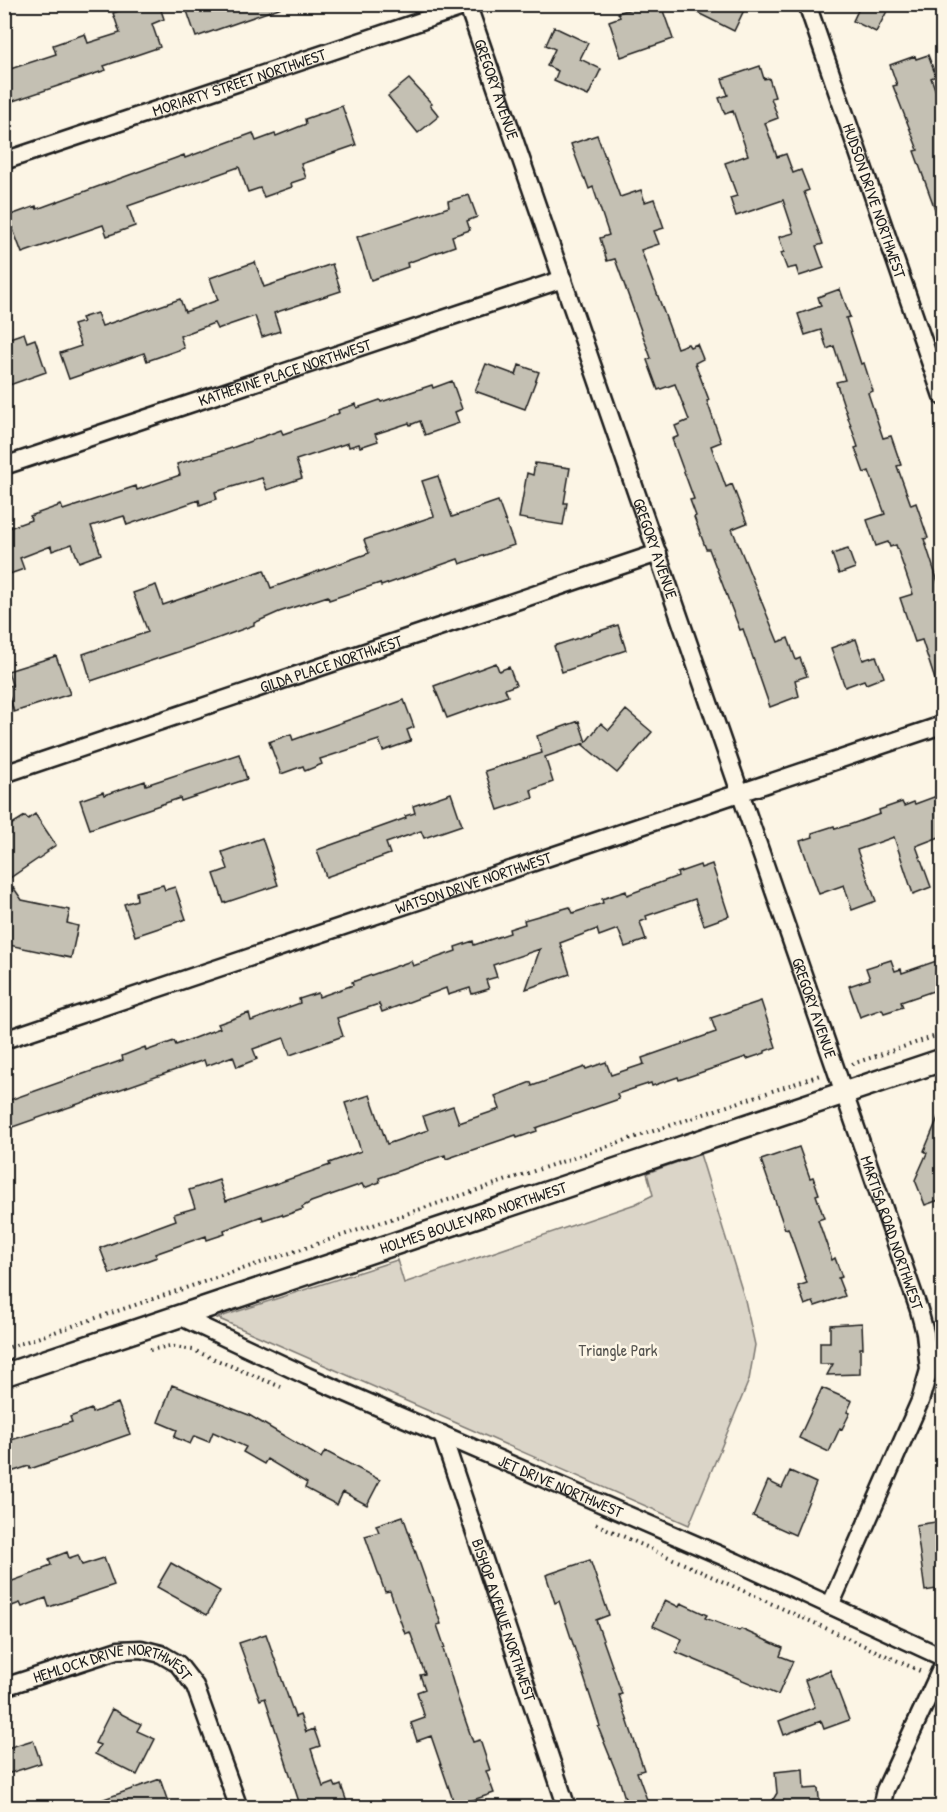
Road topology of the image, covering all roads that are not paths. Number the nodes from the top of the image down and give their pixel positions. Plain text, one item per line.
1 (807, 4) edge
2 (470, 5) edge
3 (4, 161) edge
4 (563, 279) junction
5 (942, 396) edge
6 (4, 466) edge
7 (658, 553) junction
8 (942, 725) edge
9 (4, 774) edge
10 (741, 793) junction
11 (4, 1040) edge
12 (942, 1060) edge
13 (845, 1093) junction
14 (179, 1316) junction
15 (935, 1360) edge
16 (4, 1375) edge
17 (442, 1434) junction
18 (830, 1606) junction
19 (942, 1657) edge
20 (942, 1667) edge
21 (4, 1687) edge
22 (239, 1808) edge
23 (567, 1808) edge
24 (881, 1808) edge

1 - 5 street, HUDSON DRIVE NORTHWEST
2 - 3 street, MORIARTY STREET NORTHWEST
2 - 4 street, GREGORY AVENUE
4 - 6 street, KATHERINE PLACE NORTHWEST
4 - 7 street, GREGORY AVENUE
7 - 9 street, GILDA PLACE NORTHWEST
7 - 10 street, GREGORY AVENUE
8 - 10 street, WATSON DRIVE NORTHWEST
10 - 11 street, WATSON DRIVE NORTHWEST
10 - 13 street, GREGORY AVENUE
12 - 13 street, HOLMES BOULEVARD NORTHWEST
13 - 14 street, HOLMES BOULEVARD NORTHWEST
13 - 15 street, MARTISA ROAD NORTHWEST
14 - 16 street, HOLMES BOULEVARD NORTHWEST
14 - 17 street, JET DRIVE NORTHWEST
15 - 18 street, MARTISA ROAD NORTHWEST
17 - 18 street, JET DRIVE NORTHWEST
17 - 23 street, BISHOP AVENUE NORTHWEST
18 - 19 street, JET DRIVE NORTHWEST
20 - 24 street
21 - 22 street, HEMLOCK DRIVE NORTHWEST

